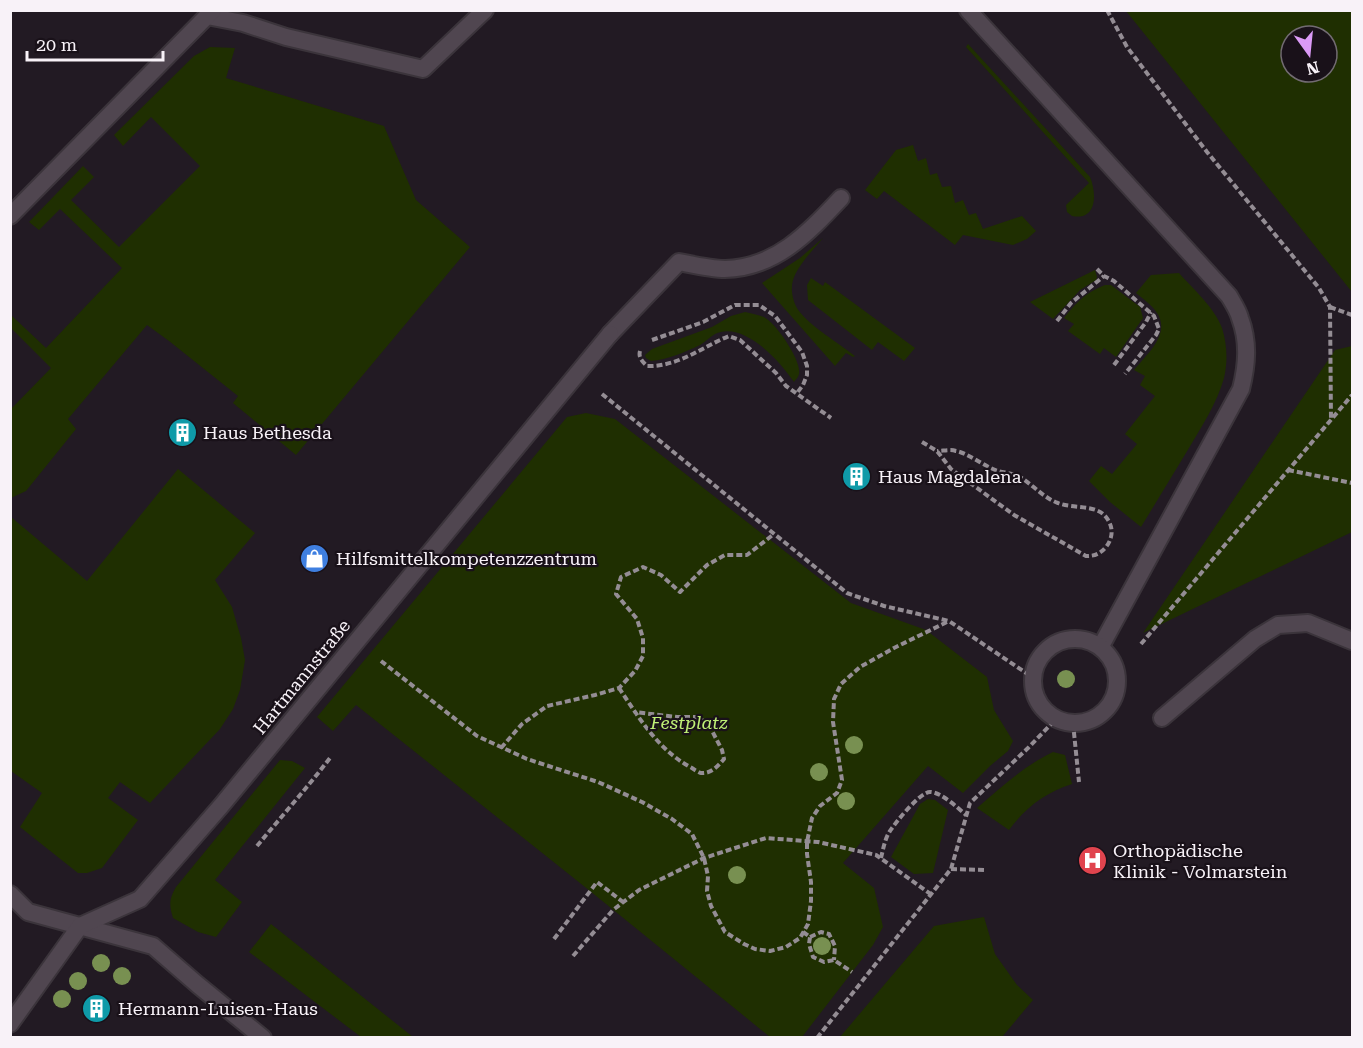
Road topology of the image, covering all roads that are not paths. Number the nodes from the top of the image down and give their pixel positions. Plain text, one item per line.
1 (485, 10) edge
2 (968, 10) edge
3 (210, 13) edge
4 (841, 198) dead end
5 (10, 216) edge
6 (1353, 640) edge
7 (1101, 646) junction
8 (1162, 718) dead end
9 (10, 894) edge
10 (80, 926) junction
11 (10, 1024) edge
12 (263, 1038) edge

1 - 3 street
2 - 7 street
3 - 5 street
4 - 10 street, Hartmannstraße
6 - 8 street
7 - 7 street
9 - 10 street
10 - 11 street
10 - 12 street

